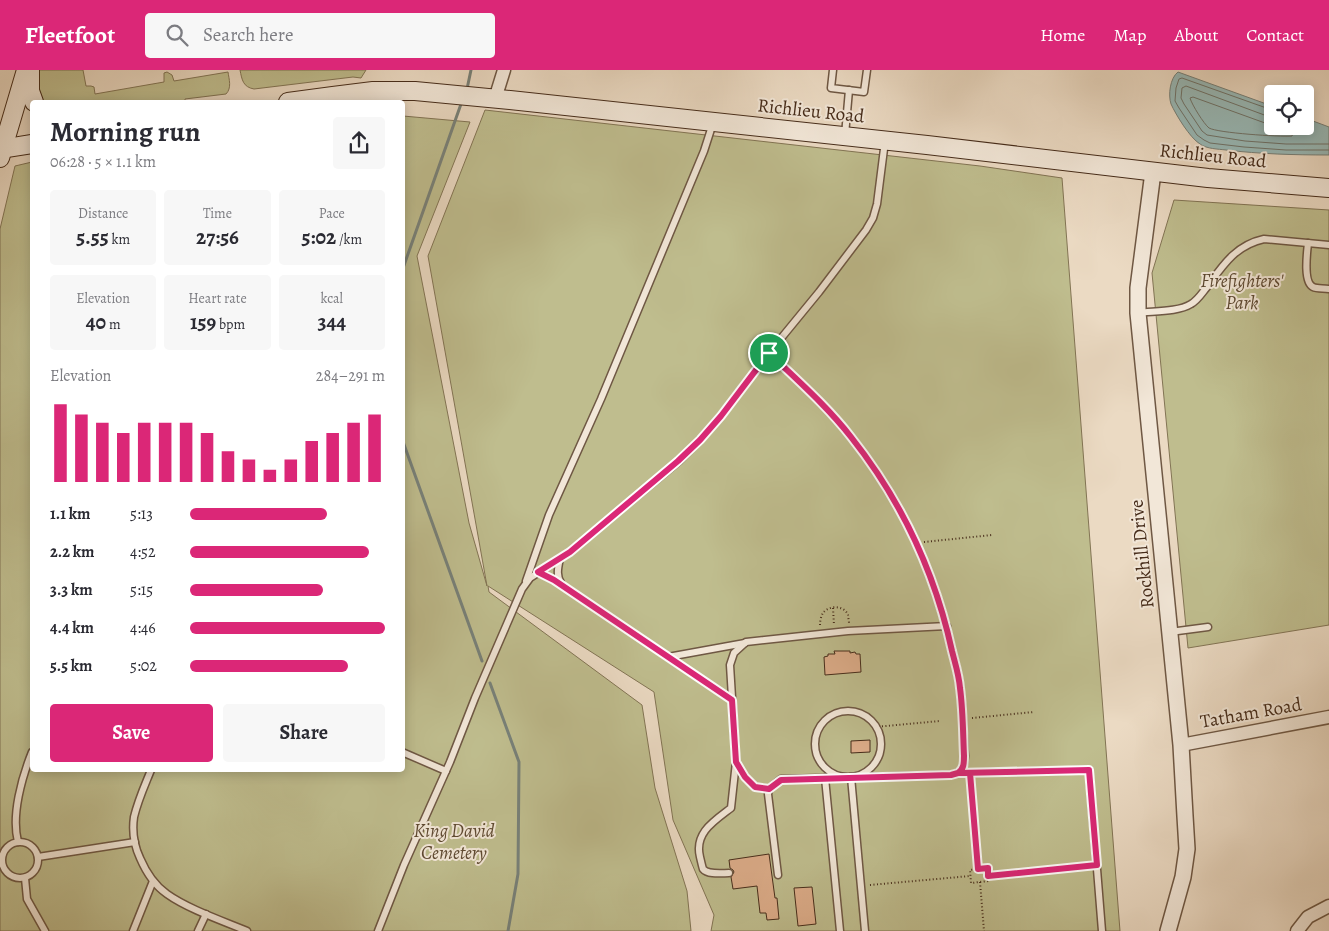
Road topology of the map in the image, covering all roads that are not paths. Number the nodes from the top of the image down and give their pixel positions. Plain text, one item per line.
1 (26, 70) edge
2 (30, 70) edge
3 (504, 70) edge
4 (833, 70) edge
5 (867, 70) edge
6 (849, 90) junction
7 (496, 99) junction
8 (33, 100) edge
9 (303, 100) edge
10 (714, 122) junction
11 (845, 136) junction
12 (886, 140) junction
13 (30, 145) edge
14 (1, 152) edge
15 (1153, 172) junction
16 (1329, 188) edge
17 (1308, 243) junction
18 (1329, 245) edge
19 (1329, 289) edge
20 (1138, 313) junction
21 (769, 353) junction
22 (560, 558) junction
23 (538, 572) junction
24 (525, 585) junction
25 (564, 586) junction
26 (947, 626) junction
27 (1208, 627) dead end
28 (1170, 632) junction
29 (746, 642) junction
30 (668, 657) junction
31 (732, 700) junction
32 (1329, 718) edge
33 (1180, 745) junction
34 (405, 753) edge
35 (30, 757) edge
36 (736, 762) junction
37 (446, 770) junction
38 (150, 772) edge
39 (958, 773) junction
40 (825, 778) junction
41 (851, 778) junction
42 (769, 789) junction
43 (18, 842) junction
44 (135, 842) junction
45 (38, 857) junction
46 (1, 860) edge
47 (730, 873) dead end
48 (778, 874) dead end
49 (25, 878) junction
50 (153, 881) junction
51 (1329, 906) edge
52 (206, 914) junction
53 (45, 931) edge
54 (133, 931) edge
55 (198, 931) edge
56 (247, 931) edge
57 (378, 931) edge
58 (840, 931) edge
59 (865, 931) edge
60 (1102, 931) edge
61 (1168, 931) edge
62 (1296, 931) edge

1 - 14 main road
2 - 8 main road
3 - 7 street
4 - 6 lane
5 - 6 lane
6 - 11 lane
7 - 9 main road, Richlieu Road
7 - 10 main road, Richlieu Road
10 - 11 main road, Richlieu Road
10 - 24 lane
11 - 12 main road, Richlieu Road
12 - 15 main road, Richlieu Road
12 - 21 lane
13 - 14 main road
15 - 16 main road, Richlieu Road
15 - 20 street, Rockhill Drive
17 - 18 lane
17 - 19 lane
17 - 20 lane
20 - 28 street, Rockhill Drive
21 - 22 lane
21 - 26 lane
22 - 23 lane
22 - 25 lane
23 - 24 lane
23 - 25 lane
24 - 37 lane
25 - 30 lane
26 - 29 lane
26 - 39 lane
27 - 28 lane
28 - 33 street, Rockhill Drive
29 - 30 lane
29 - 31 lane
30 - 31 lane
31 - 36 lane
32 - 33 street, Tatham Road
33 - 61 street, Rockhill Drive
34 - 37 lane
35 - 43 lane
36 - 42 lane
36 - 47 lane
37 - 57 lane
38 - 44 lane
39 - 41 lane
39 - 60 lane
40 - 41 lane
40 - 42 lane
40 - 58 lane
41 - 41 lane
41 - 59 lane
42 - 48 lane
43 - 45 lane
43 - 46 lane
44 - 45 lane
44 - 50 lane
45 - 49 lane
46 - 49 lane
49 - 53 lane
50 - 52 lane
50 - 54 lane
51 - 62 street
52 - 55 lane
52 - 56 lane

